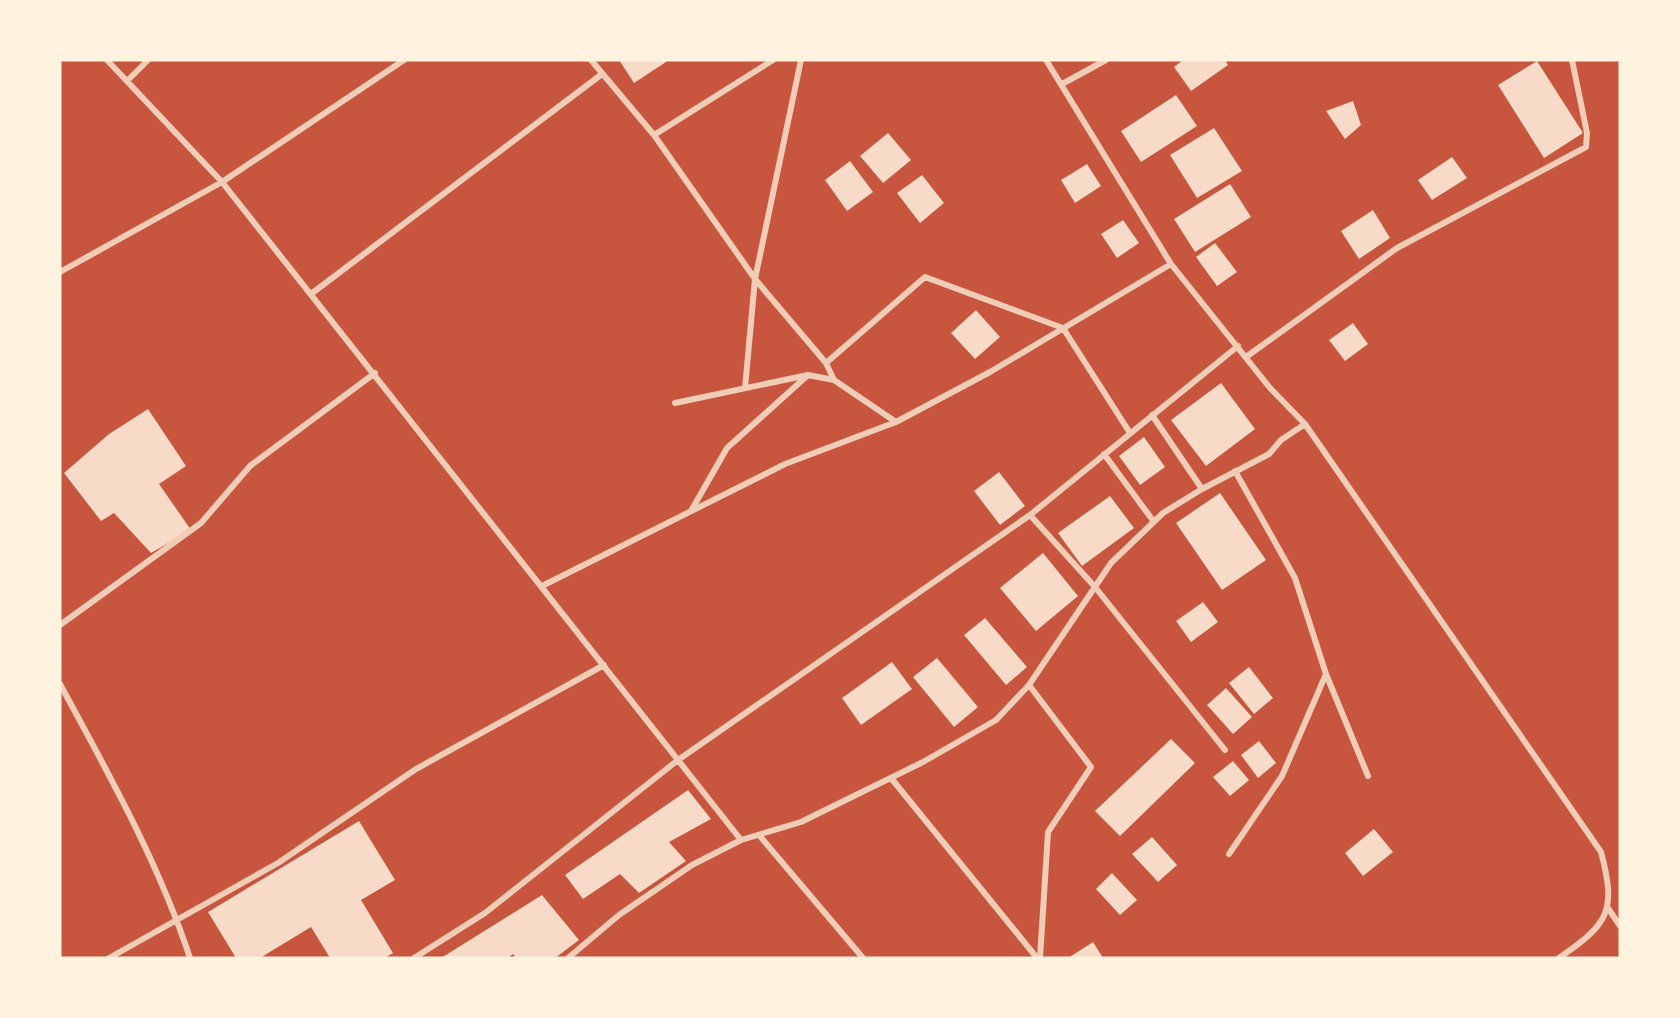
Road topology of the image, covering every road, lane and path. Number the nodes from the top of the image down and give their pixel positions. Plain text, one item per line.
1 (107, 60) edge
2 (148, 60) edge
3 (404, 60) edge
4 (591, 60) edge
5 (773, 60) edge
6 (801, 60) edge
7 (1046, 60) edge
8 (1106, 60) edge
9 (1572, 60) edge
10 (602, 74) junction
11 (127, 81) junction
12 (1062, 84) junction
13 (654, 135) junction
14 (222, 182) junction
15 (1171, 264) junction
16 (60, 272) edge
17 (755, 279) junction
18 (311, 294) junction
19 (1063, 328) junction
20 (1238, 346) junction
21 (1246, 357) junction
22 (826, 363) junction
23 (375, 373) junction
24 (808, 375) junction
25 (834, 380) junction
26 (745, 388) junction
27 (675, 403) dead end
28 (1152, 416) junction
29 (896, 422) junction
30 (1305, 424) junction
31 (1130, 433) junction
32 (1104, 454) junction
33 (1235, 471) junction
34 (1202, 489) junction
35 (691, 511) junction
36 (1030, 516) junction
37 (1154, 522) junction
38 (542, 586) junction
39 (1095, 587) junction
40 (60, 625) edge
41 (604, 665) junction
42 (1326, 674) junction
43 (60, 684) edge
44 (1029, 686) junction
45 (1225, 750) dead end
46 (678, 760) junction
47 (1368, 776) dead end
48 (891, 778) junction
49 (759, 835) junction
50 (741, 840) junction
51 (1229, 854) dead end
52 (1608, 908) junction
53 (177, 920) junction
54 (1620, 926) edge
55 (109, 958) edge
56 (190, 958) edge
57 (414, 958) edge
58 (568, 958) edge
59 (863, 958) edge
60 (1038, 958) edge
61 (1559, 958) edge

1 - 11 street
2 - 11 street
3 - 14 street
4 - 10 street
5 - 13 street
6 - 17 street
7 - 12 street
8 - 12 street
9 - 21 street
10 - 13 street
10 - 18 street
11 - 14 street
12 - 15 street
13 - 17 street
14 - 16 street
14 - 18 street
15 - 19 street
15 - 20 street
17 - 22 street
17 - 26 street
18 - 23 street
19 - 22 street
19 - 29 street
19 - 31 street
20 - 21 street
20 - 28 street
21 - 30 street
22 - 25 street
23 - 38 street
23 - 40 street
24 - 25 street
24 - 26 street
24 - 35 street
25 - 29 street
26 - 27 street
28 - 31 street
28 - 34 street
29 - 35 street
30 - 33 street
30 - 52 street
31 - 32 street
32 - 36 street
32 - 37 street
33 - 34 street
33 - 42 street
34 - 37 street
35 - 38 street
36 - 39 street
36 - 46 street
37 - 39 street
38 - 41 street
39 - 44 street
39 - 45 street
41 - 46 street
41 - 53 street
42 - 47 street
42 - 51 street
43 - 53 street
44 - 48 street
44 - 60 street
46 - 50 street
46 - 57 street
48 - 49 street
48 - 60 street
49 - 50 street
49 - 59 street
50 - 58 street
52 - 54 street
52 - 61 street
53 - 55 street
53 - 56 street

